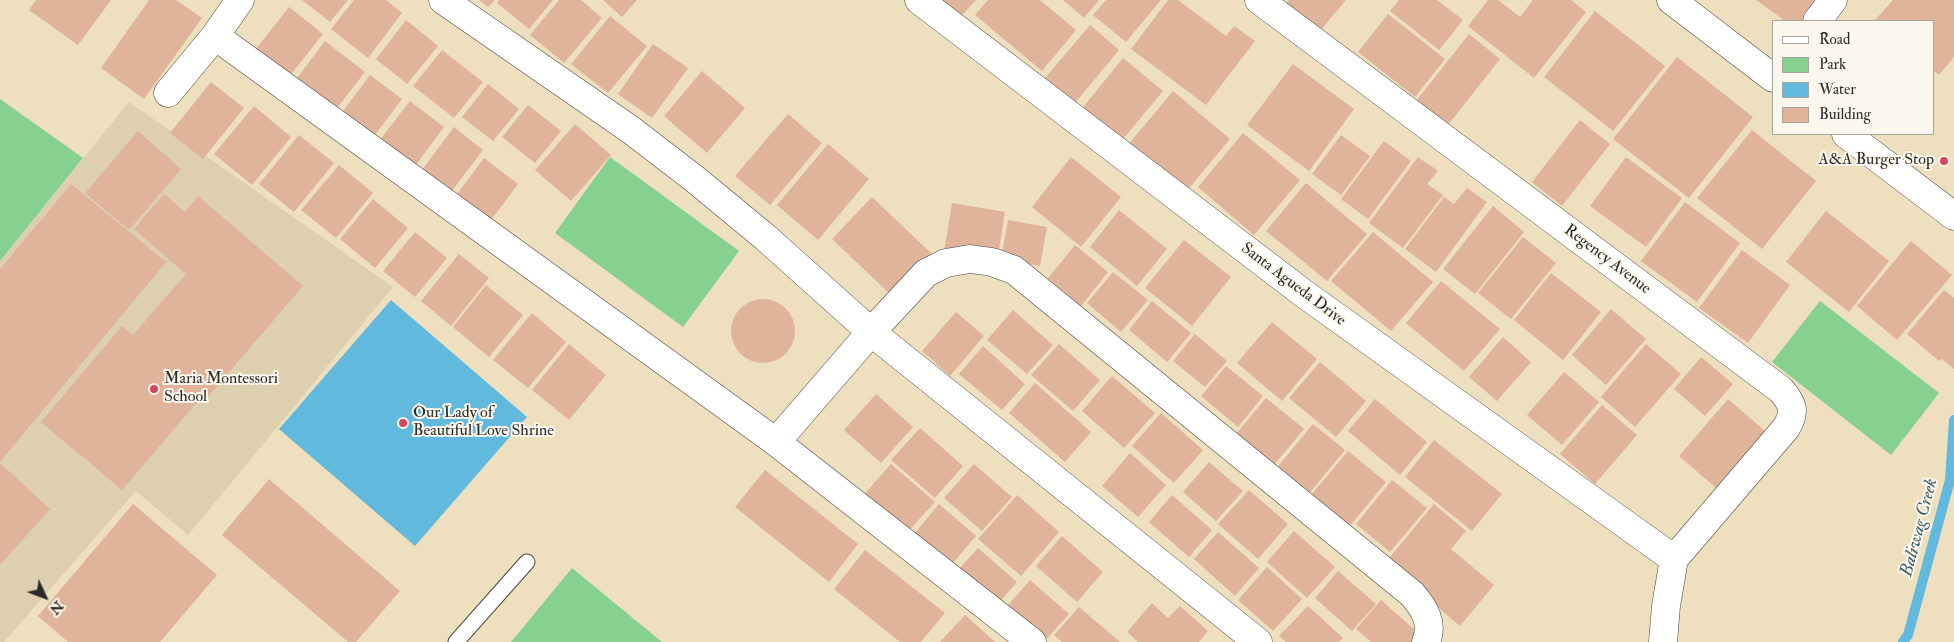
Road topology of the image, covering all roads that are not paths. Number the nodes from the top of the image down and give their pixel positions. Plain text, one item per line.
1 (240, 0) edge
2 (443, 0) edge
3 (919, 0) edge
4 (1259, 0) edge
5 (1670, 0) edge
6 (1833, 0) edge
7 (1818, 20) edge
8 (216, 36) junction
9 (1772, 77) edge
10 (168, 93) dead end
11 (1847, 135) edge
12 (1954, 216) edge
13 (871, 332) junction
14 (776, 442) junction
15 (1674, 559) junction
16 (527, 562) dead end
17 (456, 642) edge
18 (1032, 642) edge
19 (1258, 642) edge
20 (1426, 642) edge
21 (1663, 642) edge

1 - 8 street
2 - 13 street
3 - 15 street, Santa Agueda Drive
4 - 15 street, Regency Avenue
5 - 9 street
6 - 7 street
8 - 10 street
8 - 14 street
11 - 12 street
13 - 14 street
13 - 19 street
13 - 20 street
14 - 18 street
15 - 21 street
16 - 17 lane

